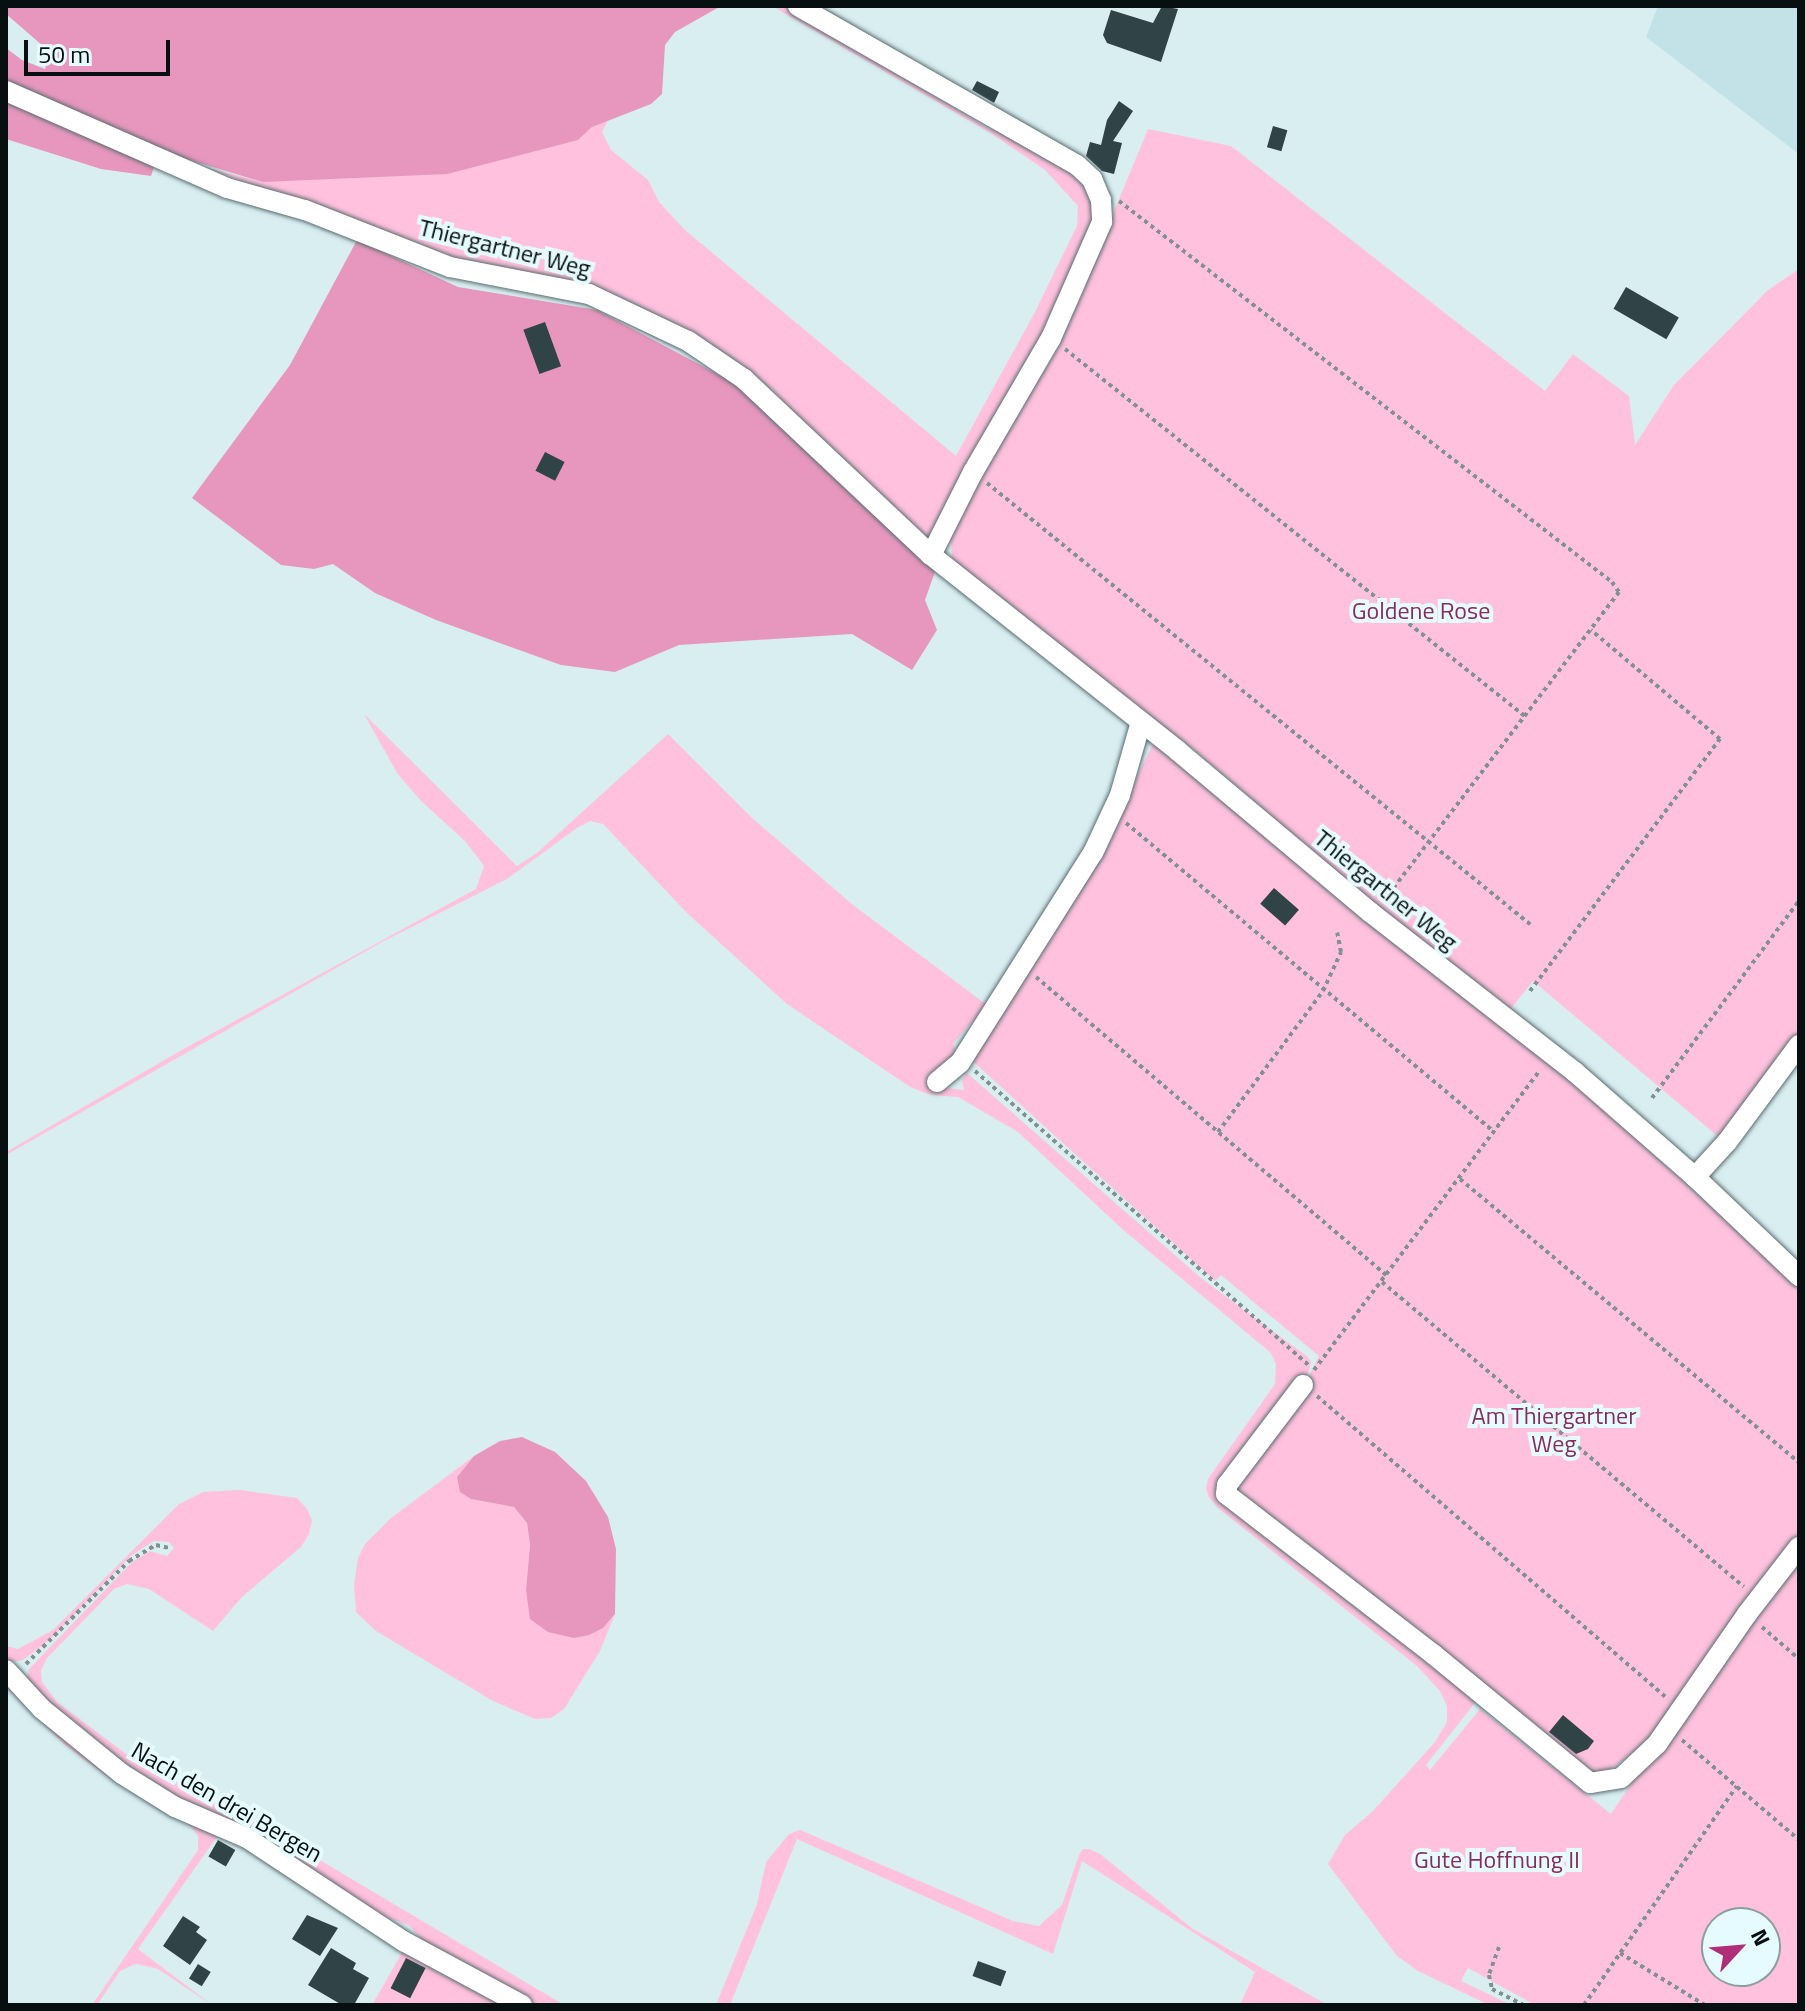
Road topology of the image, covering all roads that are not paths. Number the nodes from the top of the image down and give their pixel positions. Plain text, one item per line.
1 (798, 6) edge
2 (6, 91) edge
3 (931, 555) junction
4 (1141, 722) junction
5 (1799, 1045) edge
6 (937, 1082) dead end
7 (1695, 1177) junction
8 (1799, 1276) edge
9 (1309, 1377) road end
10 (1799, 1547) edge
11 (9, 1673) edge
12 (522, 2005) edge

1 - 3 street
2 - 3 street, Thiergartner Weg
3 - 4 street, Thiergartner Weg
4 - 6 street
4 - 7 street, Thiergartner Weg
5 - 7 street
7 - 8 street, Thiergartner Weg
9 - 10 street
11 - 12 street, Nach den drei Bergen

